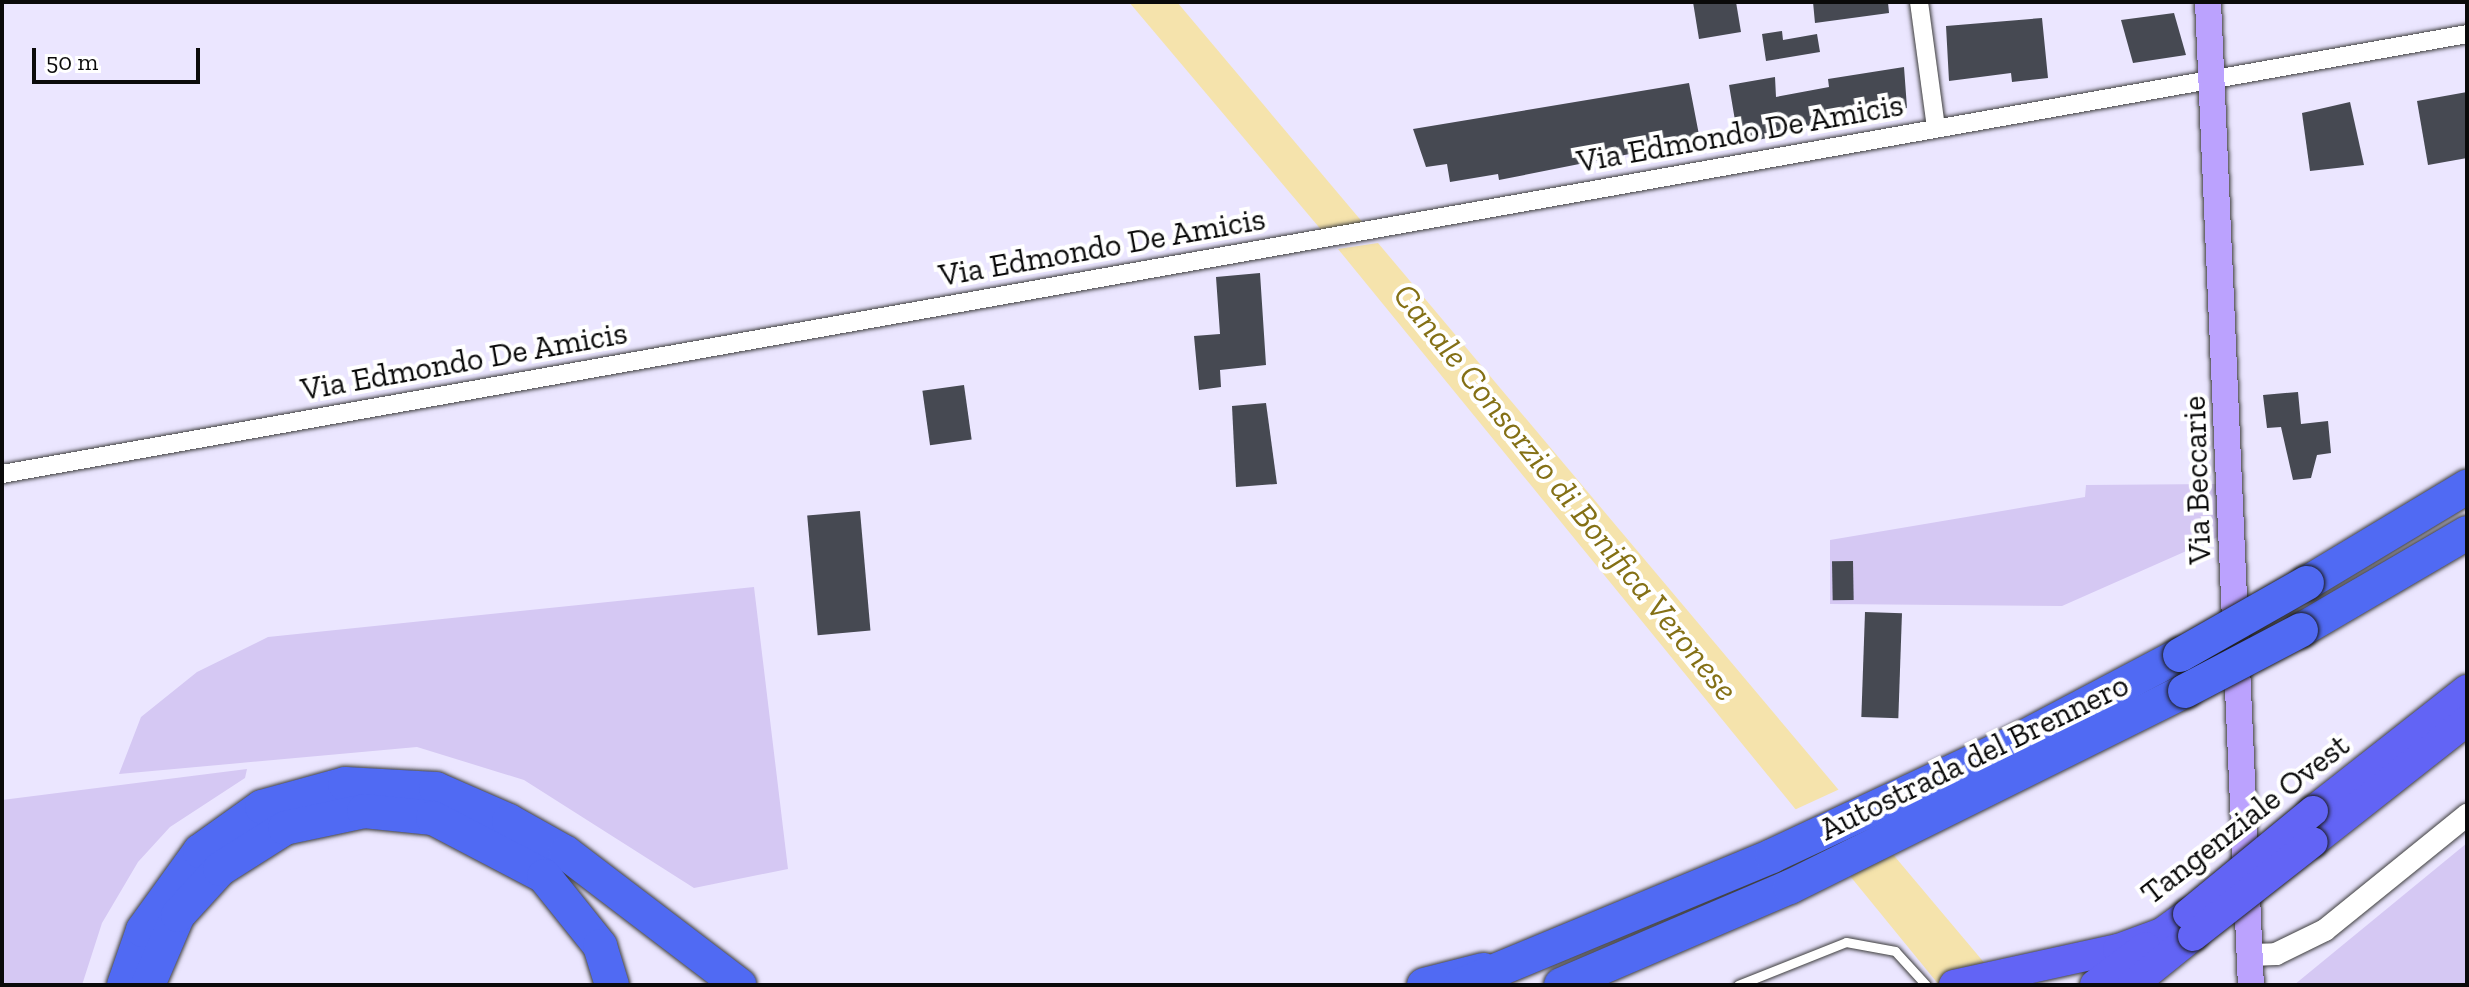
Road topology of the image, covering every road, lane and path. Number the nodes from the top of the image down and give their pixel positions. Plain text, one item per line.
1 (1919, 2) edge
2 (2208, 2) edge
3 (2467, 34) edge
4 (2213, 77) junction
5 (1936, 128) junction
6 (2, 474) edge
7 (2467, 487) edge
8 (2467, 533) edge
9 (2467, 690) edge
10 (2467, 721) edge
11 (2467, 815) edge
12 (2191, 925) junction
13 (2162, 933) junction
14 (1545, 953) junction
15 (2251, 955) junction
16 (124, 985) edge
17 (148, 985) edge
18 (612, 985) edge
19 (739, 985) edge
20 (1424, 985) edge
21 (1461, 985) edge
22 (1561, 985) edge
23 (1738, 985) edge
24 (1926, 985) edge
25 (1954, 985) edge
26 (2095, 985) edge
27 (2132, 985) edge
28 (2251, 985) edge

1 - 5 street
2 - 4 main road, Via Beccarie
3 - 4 street, Via Edmondo De Amicis
4 - 5 street, Via Edmondo De Amicis
4 - 15 main road, Via Beccarie
5 - 6 street, Via Edmondo De Amicis
7 - 14 highway, Autostrada del Brennero, bridge
8 - 22 highway, Autostrada del Brennero, bridge
9 - 12 highway, Tangenziale Ovest, bridge
10 - 12 highway, Tangenziale Ovest, bridge
11 - 15 street
12 - 13 highway, Tangenziale Ovest
12 - 27 highway, Tangenziale Ovest
13 - 25 highway, Tangenziale Ovest
13 - 26 highway
14 - 20 highway
14 - 21 highway, Autostrada del Brennero
15 - 28 main road, Via Beccarie
16 - 19 highway
17 - 18 highway
23 - 24 lane

